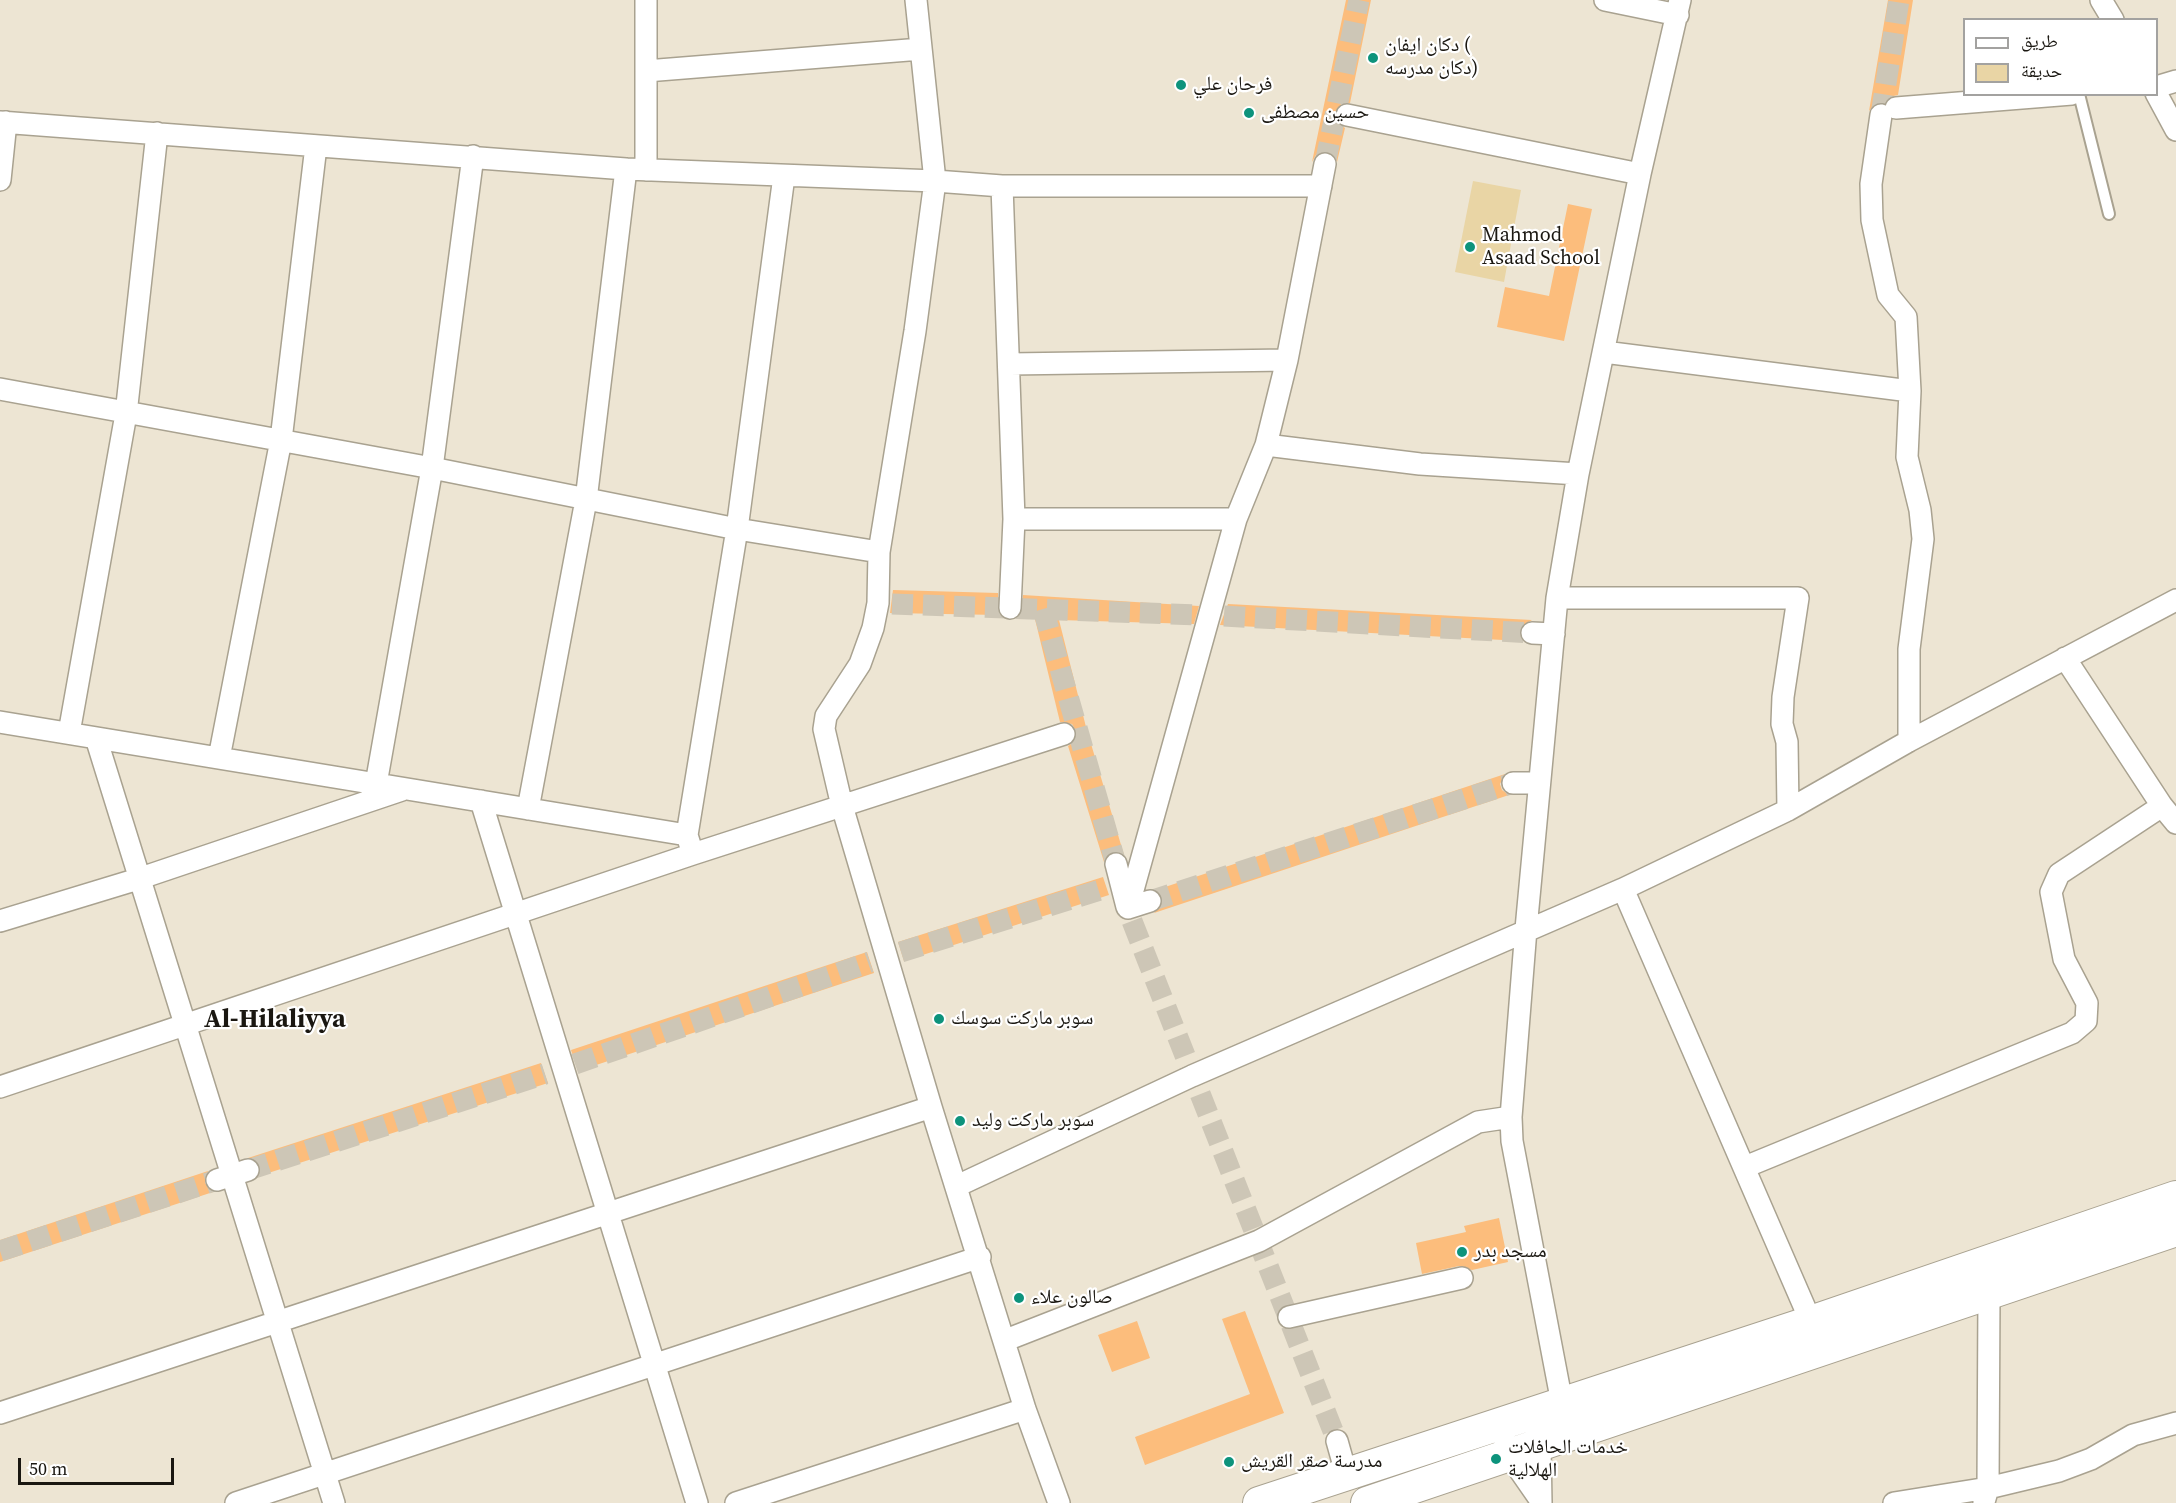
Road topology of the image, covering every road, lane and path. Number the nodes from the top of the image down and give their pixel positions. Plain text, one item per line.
1 (646, 0) edge
2 (916, 0) edge
3 (1605, 0) edge
4 (2101, 0) edge
5 (1679, 7) edge
6 (2112, 18) edge
7 (921, 49) junction
8 (646, 71) junction
9 (2176, 81) edge
10 (2158, 87) edge
11 (2158, 95) edge
12 (2052, 96) edge
13 (2080, 96) edge
14 (1347, 115) dead end
15 (3, 122) edge
16 (2176, 130) edge
17 (157, 133) junction
18 (316, 146) junction
19 (473, 156) junction
20 (1324, 164) tunnel mouth
21 (636, 170) junction
22 (1640, 174) junction
23 (784, 176) junction
24 (0, 180) edge
25 (935, 181) junction
26 (1002, 186) junction
27 (1321, 186) junction
28 (2109, 214) dead end
29 (1604, 352) junction
30 (1287, 360) junction
31 (1010, 364) junction
32 (0, 389) edge
33 (1910, 391) junction
34 (126, 414) junction
35 (281, 440) junction
36 (1266, 445) junction
37 (432, 468) junction
38 (1578, 474) junction
39 (586, 500) junction
40 (1014, 519) junction
41 (1236, 519) junction
42 (737, 529) junction
43 (879, 552) junction
44 (1557, 598) junction
45 (2176, 600) edge
46 (1010, 608) dead end
47 (1532, 633) tunnel mouth
48 (1554, 634) junction
49 (2065, 658) junction
50 (0, 722) edge
51 (69, 733) junction
52 (1064, 734) dead end
53 (96, 738) junction
54 (1909, 741) junction
55 (219, 758) junction
56 (1514, 783) tunnel mouth
57 (1539, 783) junction
58 (376, 784) junction
59 (406, 789) junction
60 (481, 801) junction
61 (842, 806) junction
62 (2162, 806) junction
63 (528, 809) junction
64 (1788, 810) junction
65 (2176, 823) edge
66 (690, 845) junction
67 (1114, 878) tunnel mouth
68 (138, 879) junction
69 (1623, 889) junction
70 (1150, 901) tunnel mouth
71 (1130, 915) junction
72 (515, 916) junction
73 (0, 921) edge
74 (1526, 930) junction
75 (184, 1026) junction
76 (0, 1087) edge
77 (931, 1107) junction
78 (1511, 1117) junction
79 (1745, 1167) junction
80 (957, 1186) junction
81 (2176, 1197) edge
82 (607, 1213) junction
83 (2176, 1230) edge
84 (980, 1257) junction
85 (1462, 1278) dead end
86 (1989, 1293) junction
87 (1289, 1317) dead end
88 (277, 1322) junction
89 (1810, 1322) junction
90 (1006, 1340) junction
91 (654, 1365) junction
92 (1562, 1402) junction
93 (1025, 1408) junction
94 (0, 1413) edge
95 (1529, 1414) junction
96 (2176, 1423) edge
97 (1500, 1424) junction
98 (1337, 1441) tunnel mouth
99 (1540, 1447) junction
100 (1509, 1455) junction
101 (1346, 1473) junction
102 (325, 1474) junction
103 (1986, 1496) edge
104 (1541, 1502) edge
105 (236, 1503) edge
106 (334, 1503) edge
107 (697, 1503) edge
108 (736, 1503) edge
109 (1059, 1503) edge
110 (1259, 1503) edge
111 (1367, 1503) edge
112 (1894, 1503) edge

1 - 8 street
2 - 7 street
3 - 5 street
4 - 6 street
5 - 22 street
7 - 8 street
7 - 25 street
8 - 21 street
9 - 10 street
11 - 16 street
12 - 33 street
13 - 28 lane
14 - 22 street
15 - 17 street
15 - 24 street
17 - 18 street
17 - 34 street
18 - 19 street
18 - 35 street
19 - 21 street
19 - 37 street
20 - 27 street
21 - 23 street
21 - 39 street
22 - 29 street
23 - 25 street
23 - 42 street
25 - 26 street
25 - 43 street
26 - 27 street
26 - 31 street
27 - 30 street
29 - 33 street
29 - 38 street
30 - 31 street
30 - 36 street
31 - 40 street
32 - 34 street
33 - 54 street
34 - 35 street
34 - 51 street
35 - 37 street
35 - 55 street
36 - 38 street
36 - 41 street
37 - 39 street
37 - 58 street
38 - 44 street
39 - 42 street
39 - 63 street
40 - 41 street
40 - 46 street
41 - 71 street
42 - 43 street
42 - 66 street
43 - 61 street
44 - 48 street
44 - 64 street
45 - 49 street
47 - 48 street
48 - 57 street
49 - 54 street
49 - 62 street
50 - 51 street
51 - 53 street
52 - 61 street
53 - 55 street
53 - 68 street
54 - 64 street
55 - 58 street
56 - 57 street
57 - 74 street
58 - 59 street
59 - 60 street
59 - 68 street
60 - 63 street
60 - 72 street
61 - 66 street
61 - 77 street
62 - 65 street
62 - 79 street
63 - 66 street
64 - 69 street
66 - 72 street
67 - 71 street
68 - 73 street
68 - 75 street
69 - 74 street
69 - 79 street
70 - 71 street
72 - 75 street
72 - 82 street
74 - 78 street
74 - 80 street
75 - 76 street
75 - 88 street
77 - 80 street
77 - 82 street
78 - 90 street
78 - 92 street
79 - 89 street
80 - 84 street
81 - 89 main road
82 - 88 street
82 - 91 street
83 - 86 main road
84 - 90 street
84 - 91 street
85 - 87 street
86 - 99 main road
86 - 103 street
88 - 94 street
88 - 102 street
89 - 92 main road
90 - 93 street
91 - 102 street
91 - 107 street
92 - 95 main road
93 - 108 street
93 - 109 street
95 - 97 main road
95 - 99 street
96 - 103 street
97 - 100 street
97 - 101 main road
98 - 101 street
99 - 100 main road
99 - 104 street
100 - 104 street
100 - 111 main road
101 - 110 main road
102 - 105 street
102 - 106 street
103 - 112 street

